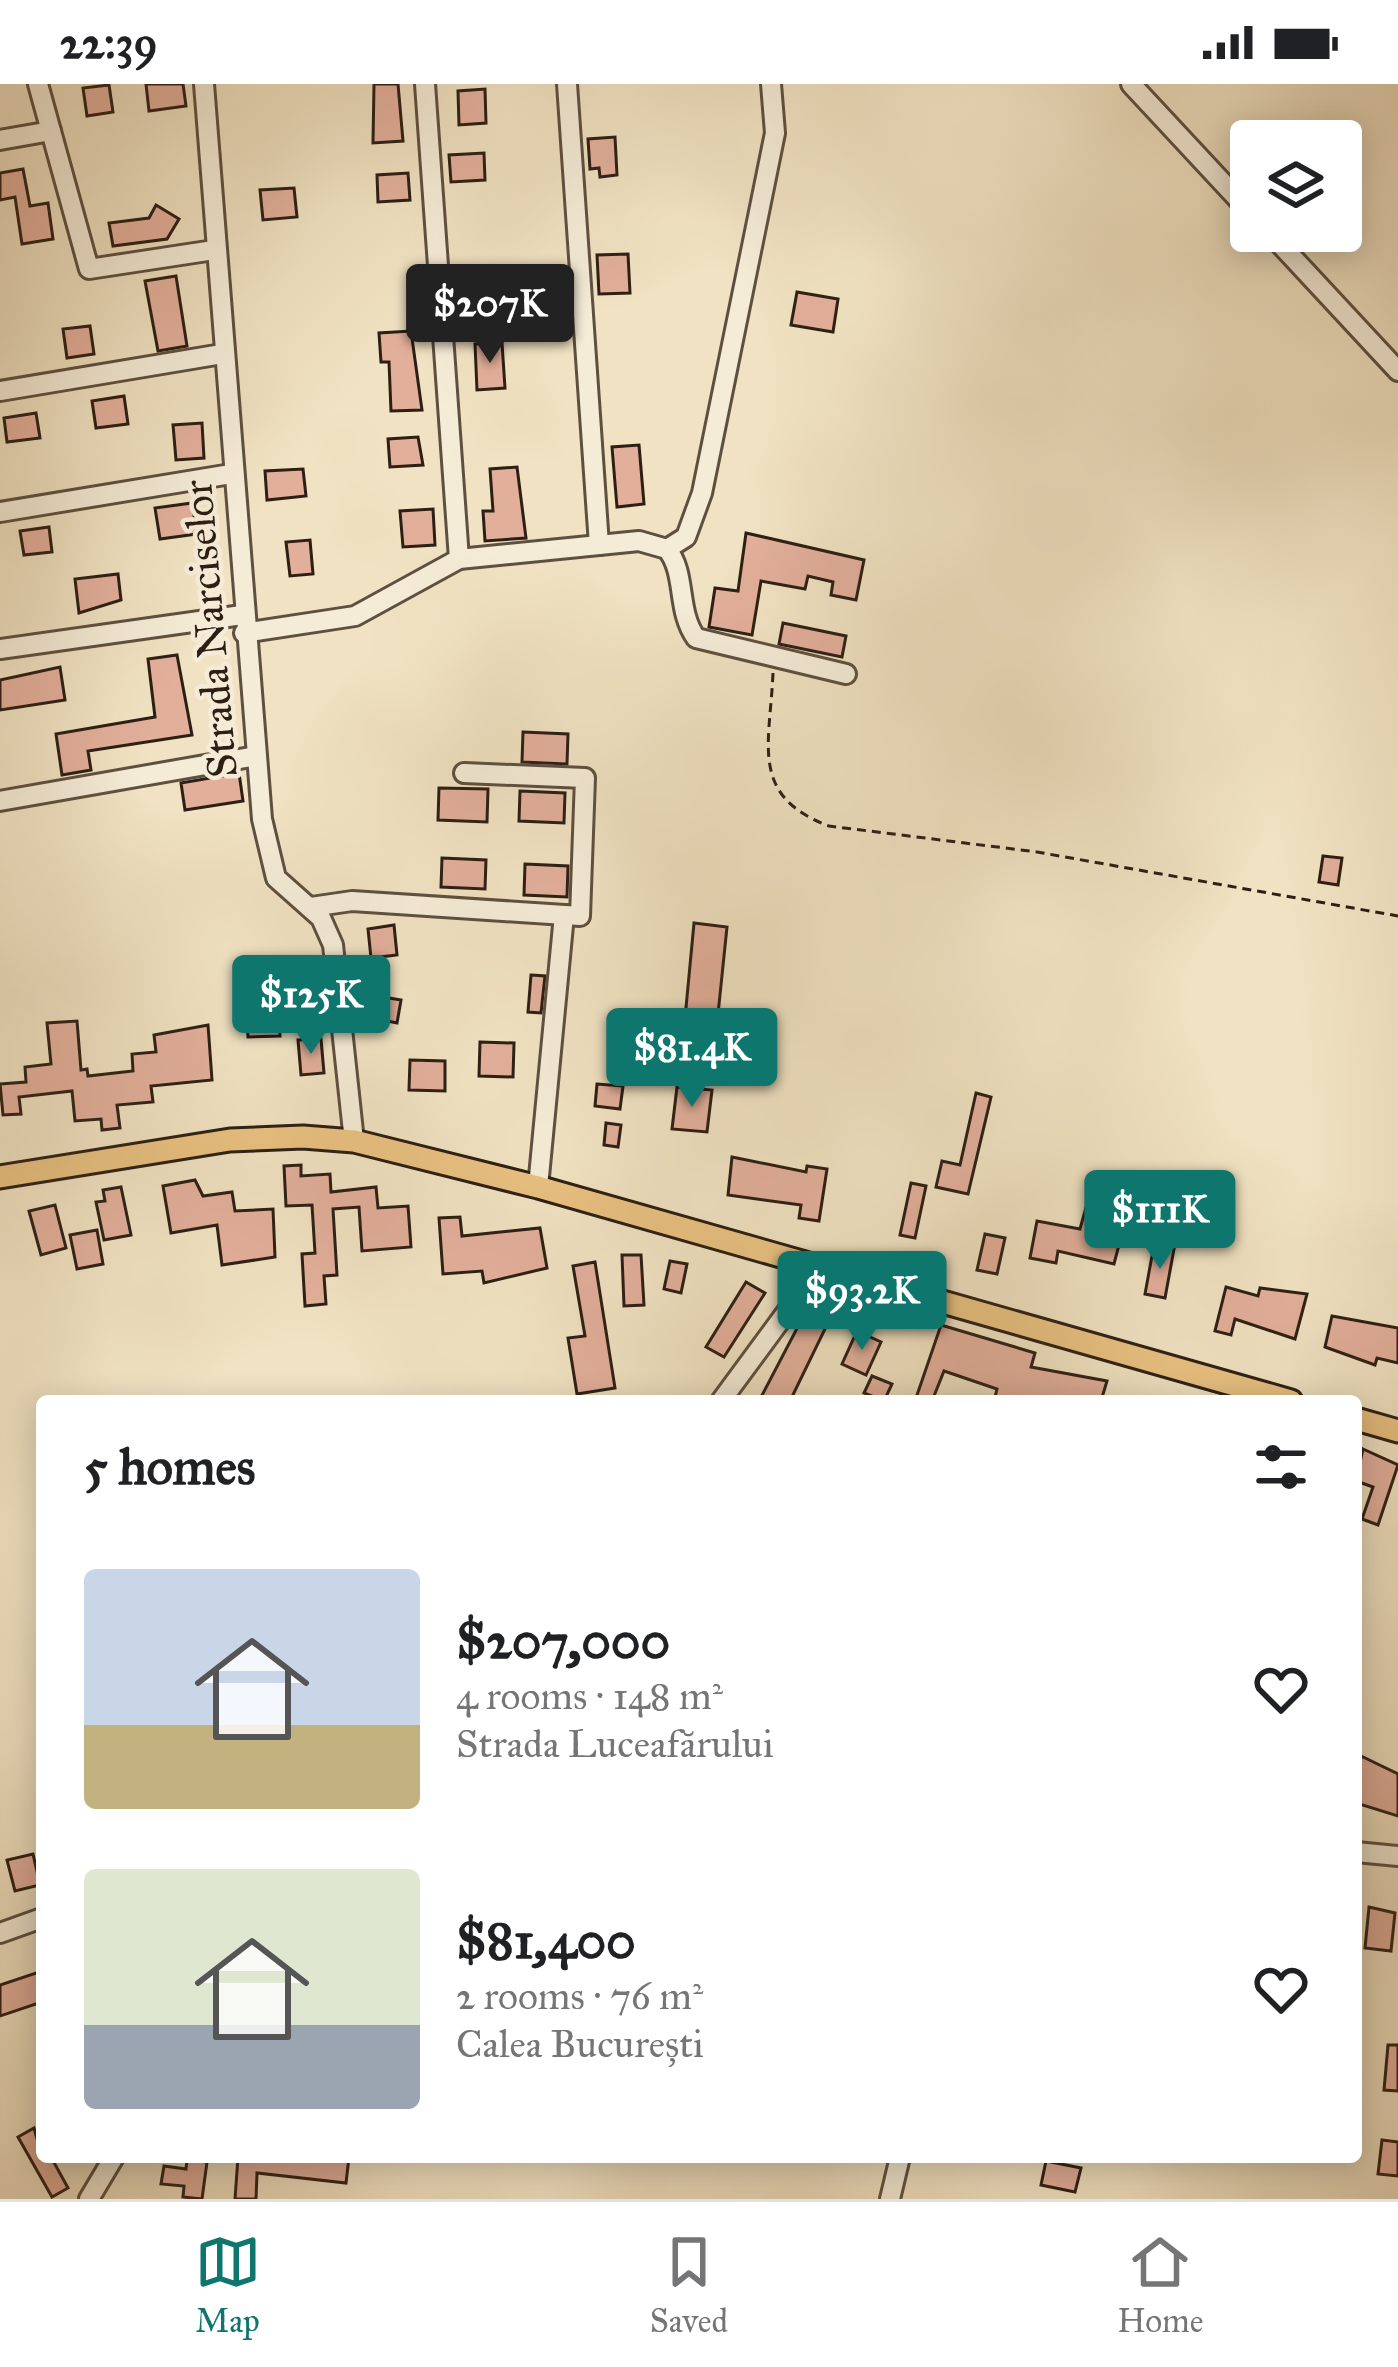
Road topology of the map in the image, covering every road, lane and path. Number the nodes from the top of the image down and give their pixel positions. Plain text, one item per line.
1 (38, 84) edge
2 (204, 84) edge
3 (424, 84) edge
4 (567, 84) edge
5 (771, 84) edge
6 (1131, 84) edge
7 (51, 131) junction
8 (0, 140) edge
9 (1230, 190) edge
10 (214, 250) junction
11 (1288, 252) edge
12 (222, 354) junction
13 (1398, 371) edge
14 (0, 391) edge
15 (232, 474) junction
16 (0, 512) edge
17 (599, 545) junction
18 (668, 549) junction
19 (459, 559) junction
20 (243, 624) junction
21 (0, 649) edge
22 (773, 659) junction
23 (846, 674) dead end
24 (256, 756) junction
25 (464, 773) dead end
26 (0, 801) edge
27 (311, 907) junction
28 (564, 915) junction
29 (1398, 916) edge
30 (354, 1141) junction
31 (0, 1177) edge
32 (538, 1187) junction
33 (819, 1268) junction
34 (725, 1395) edge
35 (1270, 1395) edge
36 (1362, 1421) edge
37 (1398, 1431) edge
38 (1362, 1853) edge
39 (1398, 1856) edge
40 (36, 1920) edge
41 (0, 1933) edge
42 (110, 2163) edge
43 (899, 2163) edge
44 (89, 2199) edge
45 (890, 2199) edge

1 - 7 street
2 - 10 street, Strada Narciselor
3 - 19 street
4 - 17 street
5 - 18 street
6 - 9 street
7 - 8 street
7 - 10 street
10 - 12 street, Strada Narciselor
11 - 13 street
12 - 14 street
12 - 15 street, Strada Narciselor
15 - 16 street
15 - 20 street, Strada Narciselor
17 - 18 street
17 - 19 street
18 - 22 street
19 - 20 street
20 - 21 street
20 - 24 street, Strada Narciselor
22 - 23 street
22 - 29 path
24 - 26 street
24 - 27 street, Strada Narciselor
25 - 28 street
27 - 28 street
27 - 30 street, Strada Narciselor
28 - 32 street
30 - 31 main road
30 - 32 main road
32 - 33 main road
33 - 34 street
33 - 35 main road
36 - 37 main road
38 - 39 street
40 - 41 street
42 - 44 street
43 - 45 street

